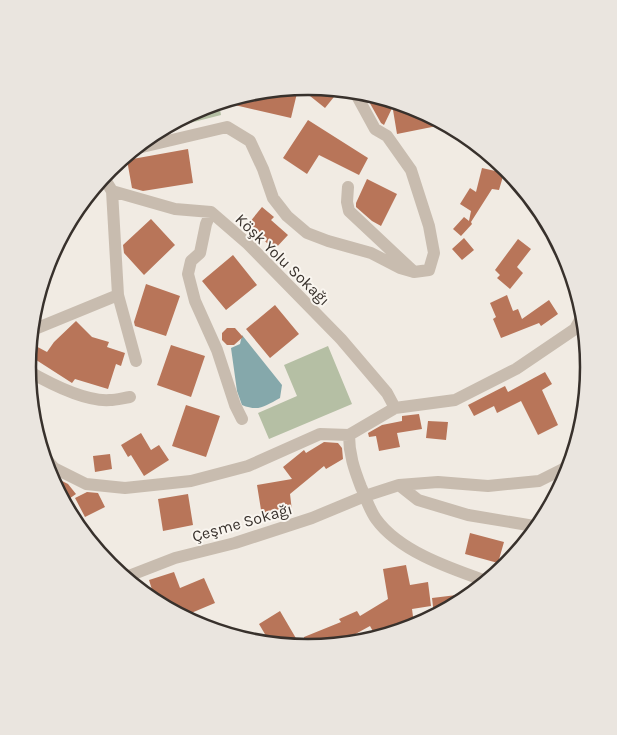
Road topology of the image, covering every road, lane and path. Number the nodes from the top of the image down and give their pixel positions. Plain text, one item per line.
1 (359, 100) edge
2 (153, 145) edge
3 (108, 184) edge
4 (348, 187) dead end
5 (112, 191) junction
6 (211, 212) junction
7 (414, 272) junction
8 (118, 295) junction
9 (577, 325) edge
10 (40, 326) edge
11 (136, 361) dead end
12 (36, 375) edge
13 (130, 397) dead end
14 (395, 408) junction
15 (242, 419) dead end
16 (349, 435) junction
17 (56, 469) edge
18 (561, 470) edge
19 (399, 485) junction
20 (365, 496) junction
21 (530, 525) edge
22 (132, 575) edge
23 (479, 579) edge

1 - 7 street
2 - 7 street
3 - 5 street
4 - 7 street
5 - 6 street, Köşk Yolu Sokağı
5 - 8 street
6 - 14 street, Köşk Yolu Sokağı
6 - 15 street
8 - 10 street
8 - 11 street
9 - 14 street
12 - 13 street
14 - 16 street
16 - 17 street
16 - 20 street
18 - 19 street, Çeşme Sokağı
19 - 20 street, Çeşme Sokağı
19 - 21 street
20 - 22 street, Çeşme Sokağı
20 - 23 street

